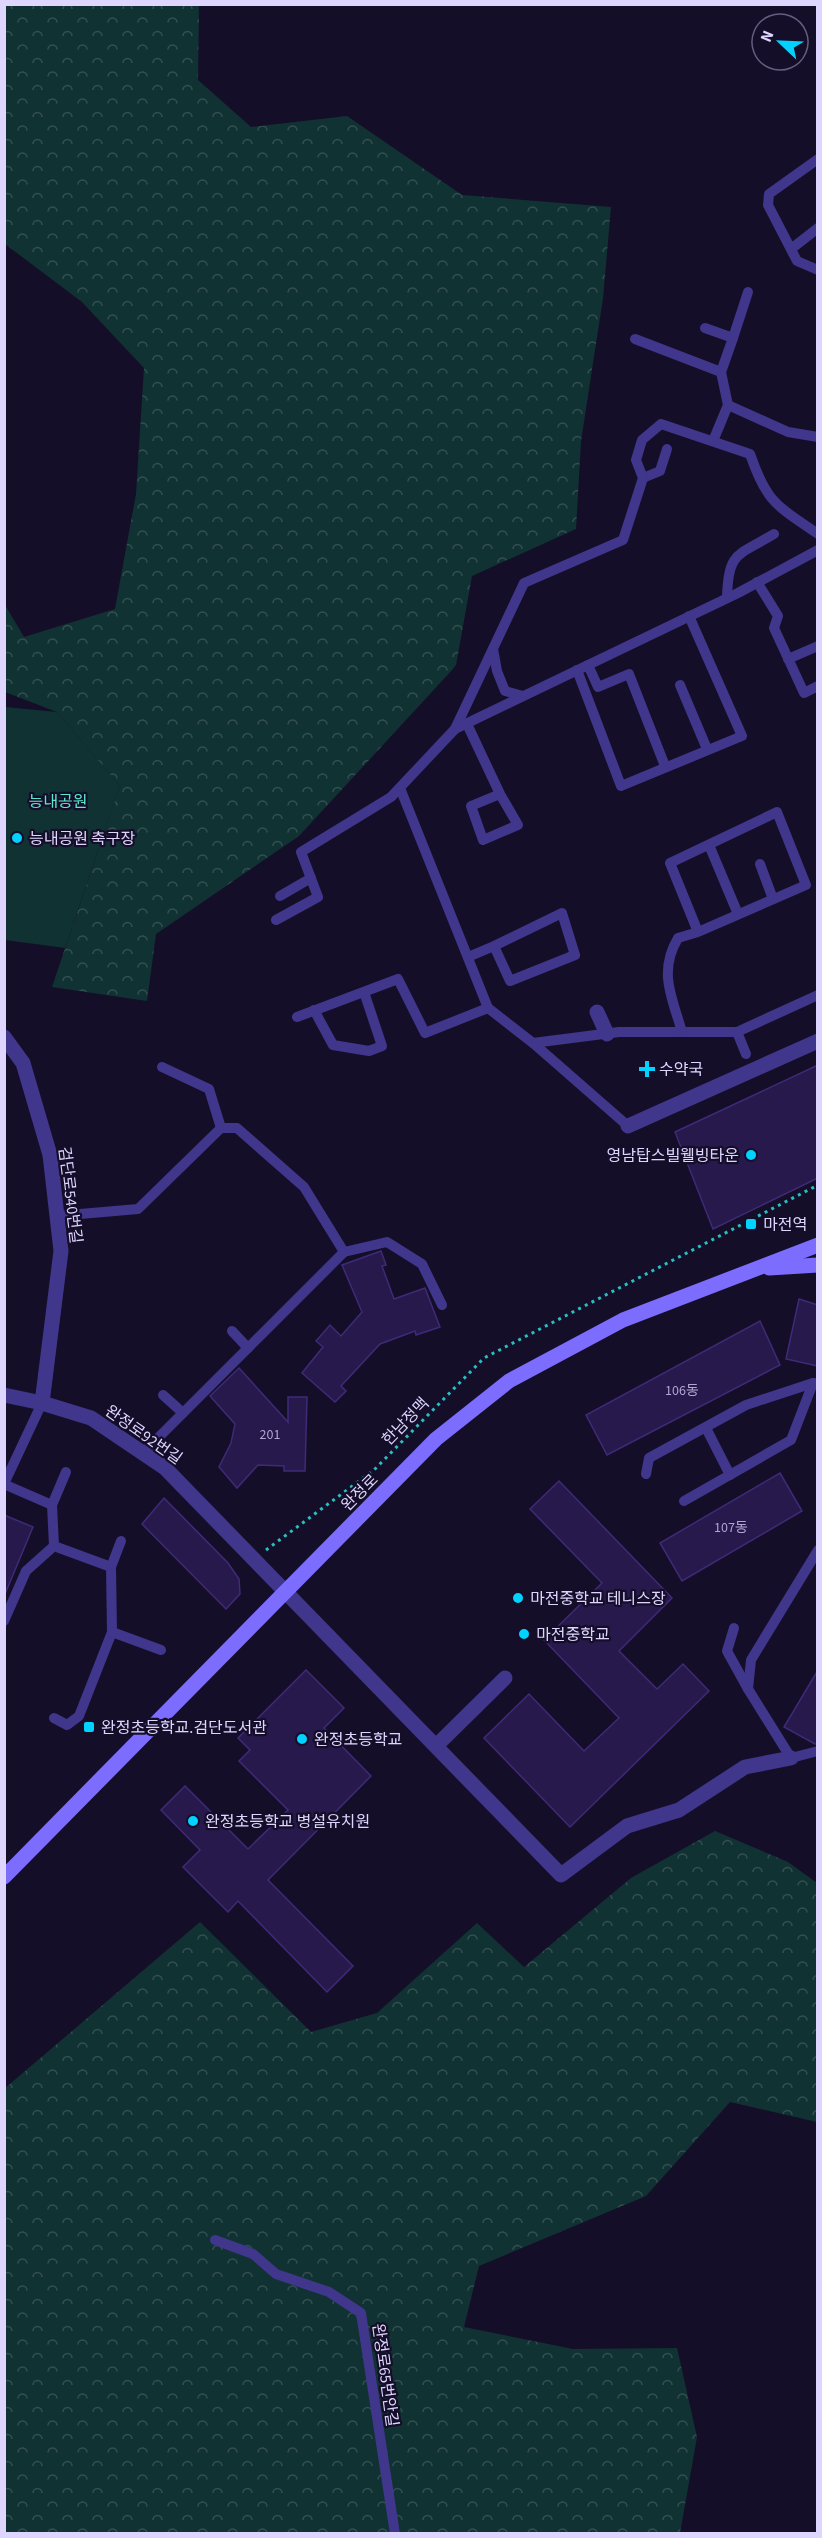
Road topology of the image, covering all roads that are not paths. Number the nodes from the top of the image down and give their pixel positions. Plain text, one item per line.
1 (818, 159) edge
2 (818, 228) edge
3 (791, 249) junction
4 (818, 270) edge
5 (748, 292) dead end
6 (705, 328) dead end
7 (733, 338) junction
8 (635, 339) dead end
9 (721, 372) junction
10 (728, 405) junction
11 (818, 425) edge
12 (813, 436) edge
13 (713, 441) junction
14 (667, 449) dead end
15 (643, 478) junction
16 (774, 534) dead end
17 (818, 534) edge
18 (818, 550) edge
19 (757, 582) junction
20 (727, 598) junction
21 (689, 616) junction
22 (818, 646) edge
23 (493, 649) junction
24 (788, 658) junction
25 (588, 665) junction
26 (577, 670) junction
27 (680, 685) dead end
28 (818, 686) edge
29 (523, 696) junction
30 (467, 724) junction
31 (455, 729) junction
32 (707, 749) junction
33 (665, 766) junction
34 (400, 788) junction
35 (500, 794) junction
36 (709, 845) junction
37 (760, 864) dead end
38 (310, 879) junction
39 (280, 896) dead end
40 (773, 899) junction
41 (738, 914) junction
42 (276, 920) dead end
43 (698, 932) junction
44 (494, 946) junction
45 (468, 957) junction
46 (364, 992) junction
47 (818, 995) edge
48 (488, 1008) junction
49 (314, 1010) junction
50 (597, 1012) dead end
51 (297, 1017) dead end
52 (682, 1032) junction
53 (737, 1032) junction
54 (608, 1034) junction
55 (4, 1036) edge
56 (818, 1041) edge
57 (533, 1043) junction
58 (746, 1054) dead end
59 (162, 1067) dead end
60 (627, 1126) joint
61 (221, 1128) junction
62 (57, 1216) junction
63 (818, 1245) edge
64 (344, 1252) junction
65 (818, 1265) edge
66 (754, 1269) junction
67 (442, 1305) dead end
68 (232, 1331) dead end
69 (248, 1348) junction
70 (815, 1384) edge
71 (4, 1395) edge
72 (163, 1395) dead end
73 (42, 1402) junction
74 (183, 1413) junction
75 (706, 1428) junction
76 (149, 1447) junction
77 (66, 1472) dead end
78 (646, 1474) dead end
79 (729, 1475) junction
80 (5, 1485) edge
81 (684, 1502) dead end
82 (52, 1505) junction
83 (121, 1541) dead end
84 (54, 1546) junction
85 (818, 1550) edge
86 (111, 1567) junction
87 (286, 1590) junction
88 (4, 1621) edge
89 (734, 1628) dead end
90 (112, 1632) junction
91 (161, 1650) dead end
92 (505, 1678) dead end
93 (748, 1689) junction
94 (54, 1718) dead end
95 (436, 1746) junction
96 (818, 1751) edge
97 (791, 1758) junction
98 (4, 1877) edge
99 (215, 2240) dead end
100 (395, 2534) edge

1 - 3 lane
2 - 3 lane
3 - 4 lane
5 - 7 lane
6 - 7 lane
7 - 9 lane
8 - 9 lane
9 - 10 lane
10 - 12 lane
10 - 13 lane
11 - 12 lane
13 - 15 lane
13 - 17 lane
14 - 15 lane
15 - 23 lane
16 - 20 lane
18 - 19 lane
19 - 20 lane
19 - 24 lane
20 - 21 lane
21 - 25 lane
21 - 32 lane
22 - 24 lane
23 - 29 lane
23 - 31 lane
24 - 28 lane
25 - 26 lane
25 - 33 lane
26 - 29 lane
26 - 33 lane
27 - 32 lane
29 - 30 lane
30 - 31 lane
30 - 35 lane
31 - 34 lane
32 - 33 lane
34 - 38 lane
34 - 45 lane
35 - 35 lane
36 - 40 lane
36 - 41 lane
36 - 43 lane
37 - 40 lane
38 - 39 lane
38 - 42 lane
40 - 41 lane
41 - 43 lane
43 - 52 lane
44 - 44 lane
44 - 45 lane
45 - 48 lane
46 - 48 lane
46 - 49 lane
46 - 49 lane
47 - 53 lane
48 - 57 lane
49 - 51 lane
50 - 54 street
52 - 53 lane
52 - 54 lane
53 - 58 lane
54 - 57 lane
55 - 62 street, 검단로540번길
56 - 60 street
57 - 60 lane
59 - 61 lane
61 - 62 lane
61 - 64 lane
62 - 73 street, 검단로540번길
63 - 66 main road, 완정로
64 - 67 lane
64 - 69 lane
65 - 66 main road
66 - 87 main road, 완정로
68 - 69 lane
69 - 74 lane
70 - 75 lane
70 - 79 lane
71 - 73 street, 완정로92번길
72 - 74 lane
73 - 76 street, 완정로92번길
73 - 80 lane
74 - 76 lane
75 - 78 lane
75 - 79 lane
76 - 87 street, 완정로92번길
77 - 82 lane
79 - 81 lane
80 - 82 lane
82 - 84 lane
83 - 86 lane
84 - 86 lane
84 - 88 lane
85 - 93 lane
86 - 90 lane
87 - 95 street, 완정로92번길
87 - 98 main road, 완정로
89 - 93 lane
90 - 91 lane
90 - 94 lane
92 - 95 street
93 - 97 lane
95 - 97 street, 완정로92번길
96 - 97 lane
99 - 100 lane, 완정로65번안길

